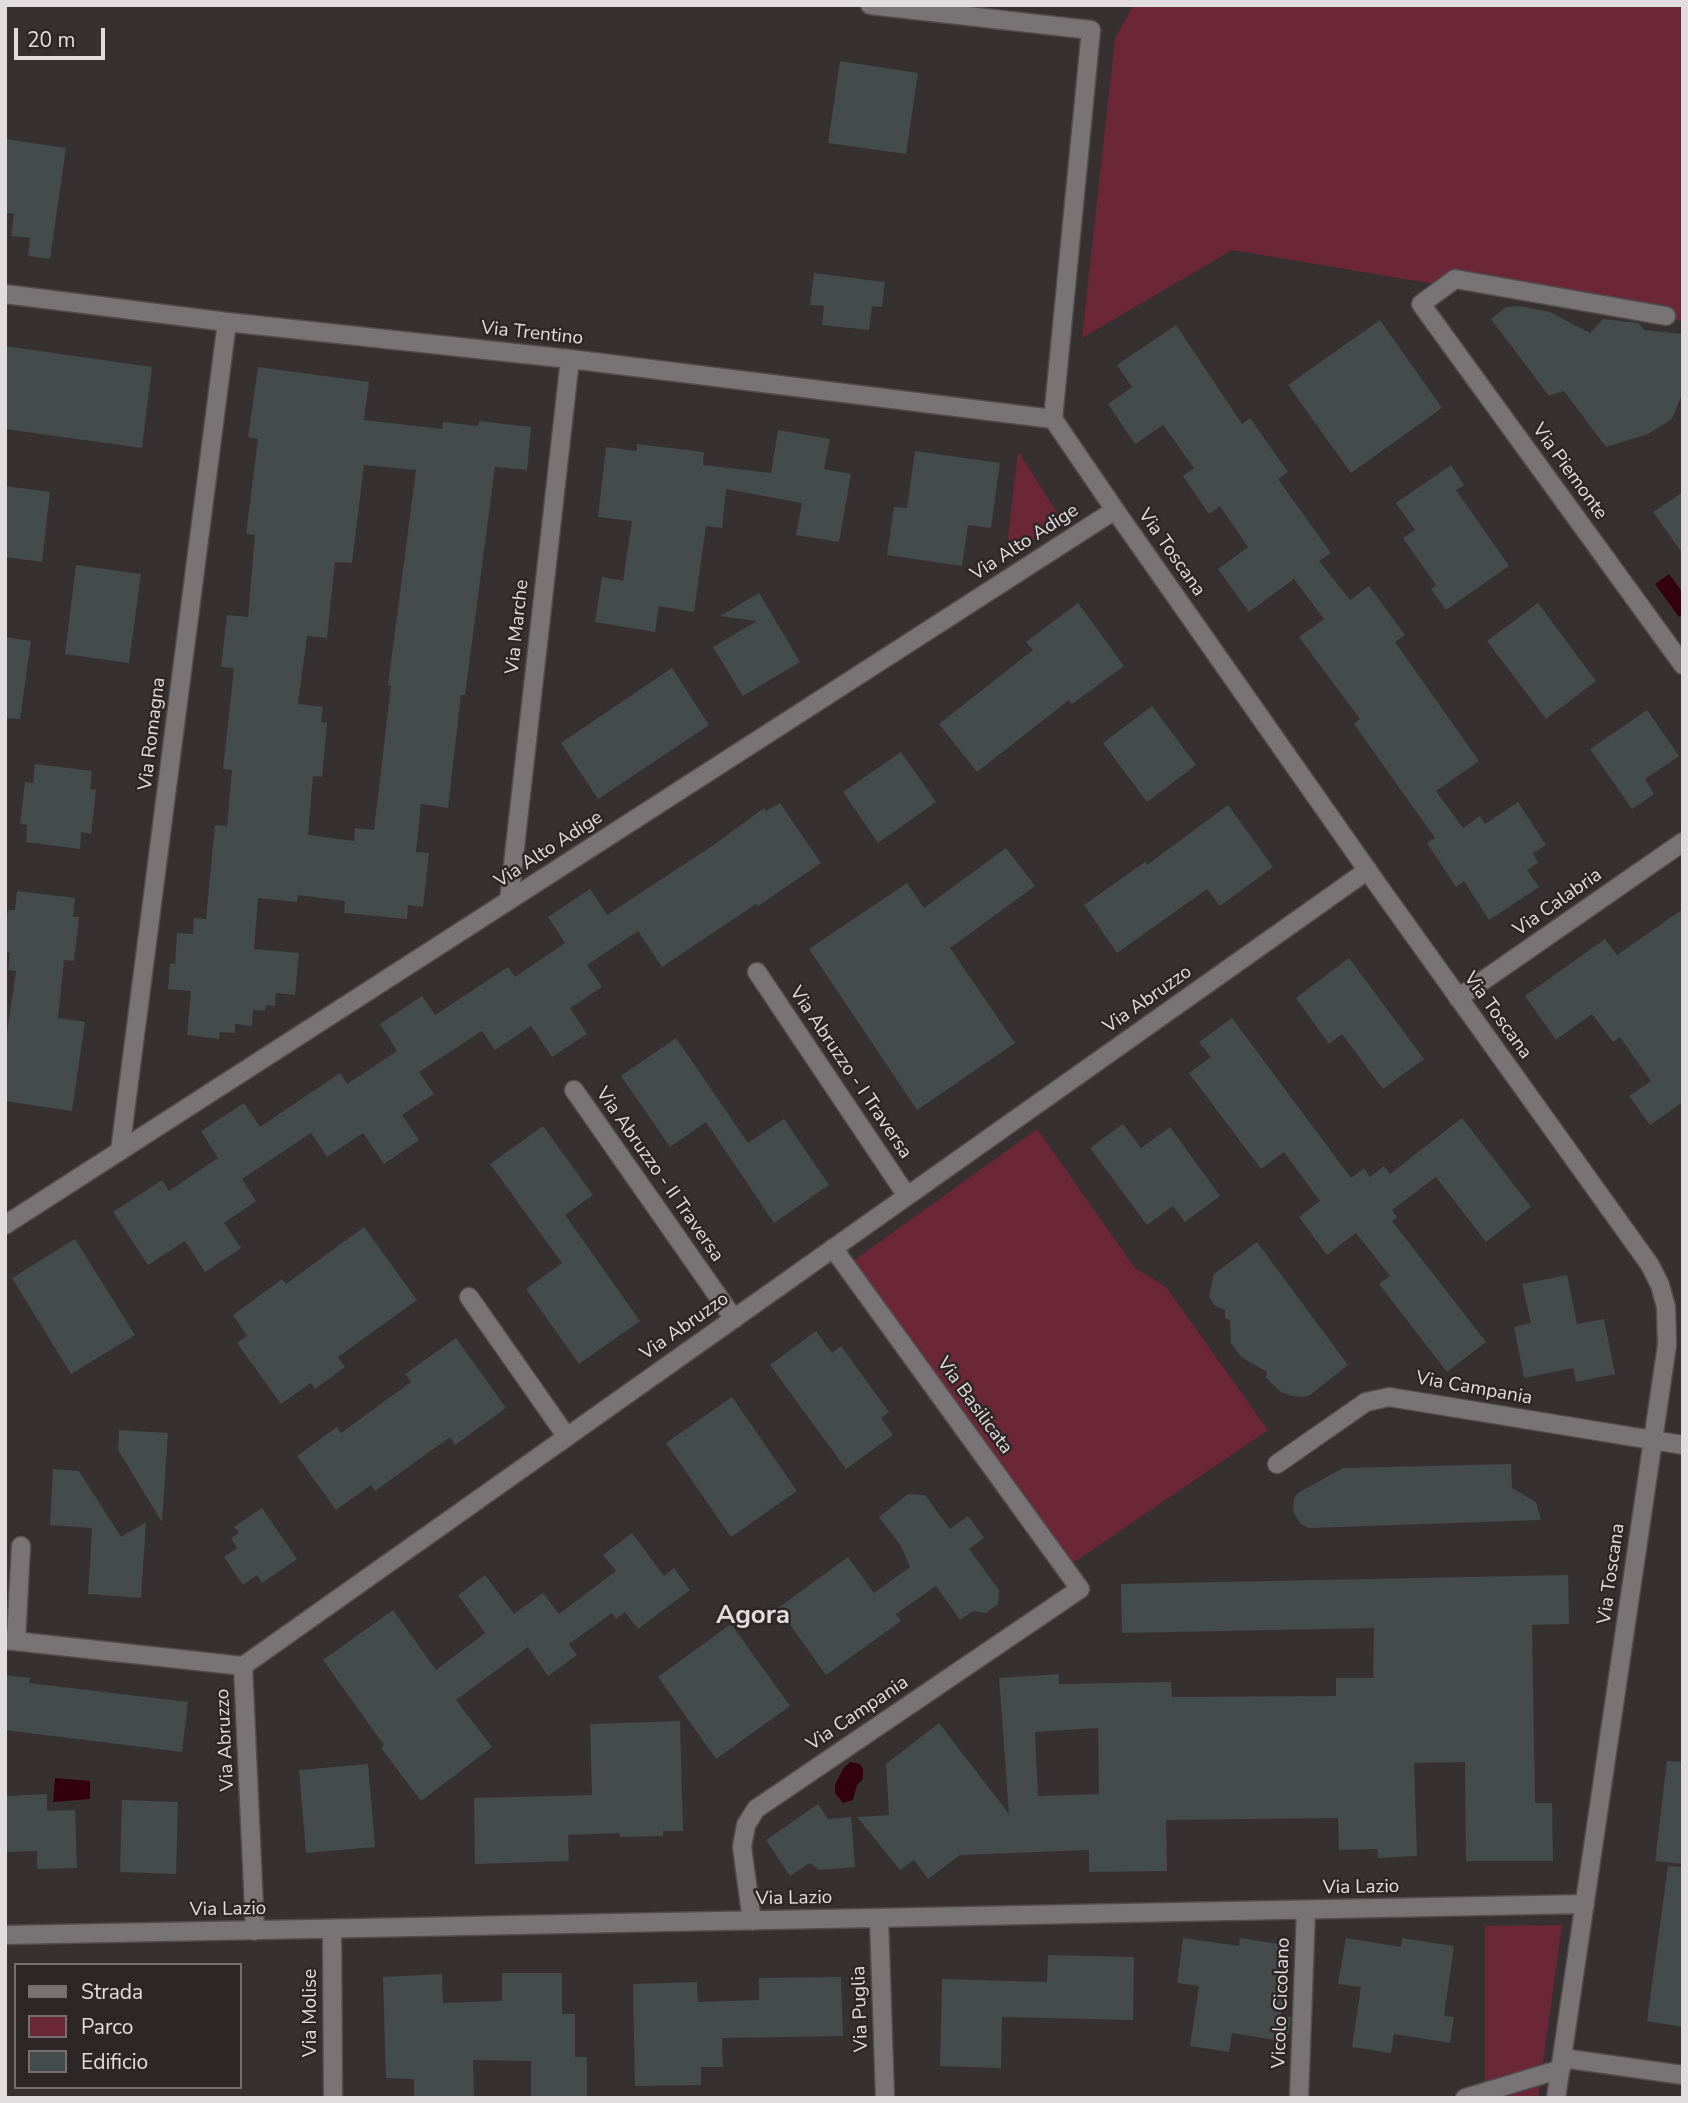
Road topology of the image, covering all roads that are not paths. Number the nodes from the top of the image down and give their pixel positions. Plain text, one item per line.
1 (870, 5) edge
2 (5, 294) edge
3 (1666, 316) dead end
4 (227, 322) junction
5 (569, 359) junction
6 (1053, 419) junction
7 (1115, 510) junction
8 (1683, 666) edge
9 (1683, 842) edge
10 (1368, 870) junction
11 (509, 900) junction
12 (757, 972) dead end
13 (1458, 998) junction
14 (574, 1090) dead end
15 (120, 1151) junction
16 (907, 1196) junction
17 (5, 1225) edge
18 (833, 1248) junction
19 (469, 1297) dead end
20 (734, 1319) junction
21 (568, 1437) junction
22 (1653, 1441) junction
23 (1683, 1445) edge
24 (1277, 1464) dead end
25 (21, 1546) dead end
26 (1080, 1589) joint
27 (11, 1640) edge
28 (243, 1666) junction
29 (1585, 1904) junction
30 (1306, 1910) junction
31 (879, 1918) junction
32 (752, 1921) junction
33 (332, 1929) junction
34 (255, 1931) junction
35 (5, 1936) edge
36 (1561, 2064) junction
37 (1683, 2075) edge
38 (333, 2098) edge
39 (885, 2098) edge
40 (1301, 2098) edge
41 (1465, 2098) edge
42 (1556, 2098) edge

1 - 6 street
2 - 4 street, Via Trentino
3 - 8 street, Via Piemonte
4 - 5 street, Via Trentino
4 - 15 street, Via Romagna
5 - 6 street, Via Trentino
5 - 11 street, Via Marche
6 - 7 street, Via Toscana
7 - 10 street, Via Toscana
7 - 11 street, Via Alto Adige
9 - 13 street, Via Calabria
10 - 13 street, Via Toscana
10 - 16 street, Via Abruzzo
11 - 15 street, Via Alto Adige
12 - 16 street, Via Abruzzo - I Traversa
13 - 22 street, Via Toscana
14 - 20 street, Via Abruzzo - II Traversa
15 - 17 street, Via Alto Adige
16 - 18 street, Via Abruzzo
18 - 20 street, Via Abruzzo
18 - 26 street, Via Basilicata
19 - 21 street
20 - 21 street, Via Abruzzo
21 - 28 street, Via Abruzzo
22 - 23 street, Via Campania
22 - 24 street, Via Campania
22 - 29 street, Via Toscana
25 - 27 street
26 - 32 street, Via Campania
27 - 28 street
28 - 34 street, Via Abruzzo
29 - 30 street, Via Lazio
29 - 36 street, Via Toscana
30 - 31 street, Via Lazio
30 - 40 street, Vicolo Cicolano
31 - 32 street, Via Lazio
31 - 39 street, Via Puglia
32 - 33 street, Via Lazio
33 - 34 street, Via Lazio
33 - 38 street, Via Molise
34 - 35 street, Via Lazio
36 - 37 street
36 - 41 street
36 - 42 street, Via Toscana

